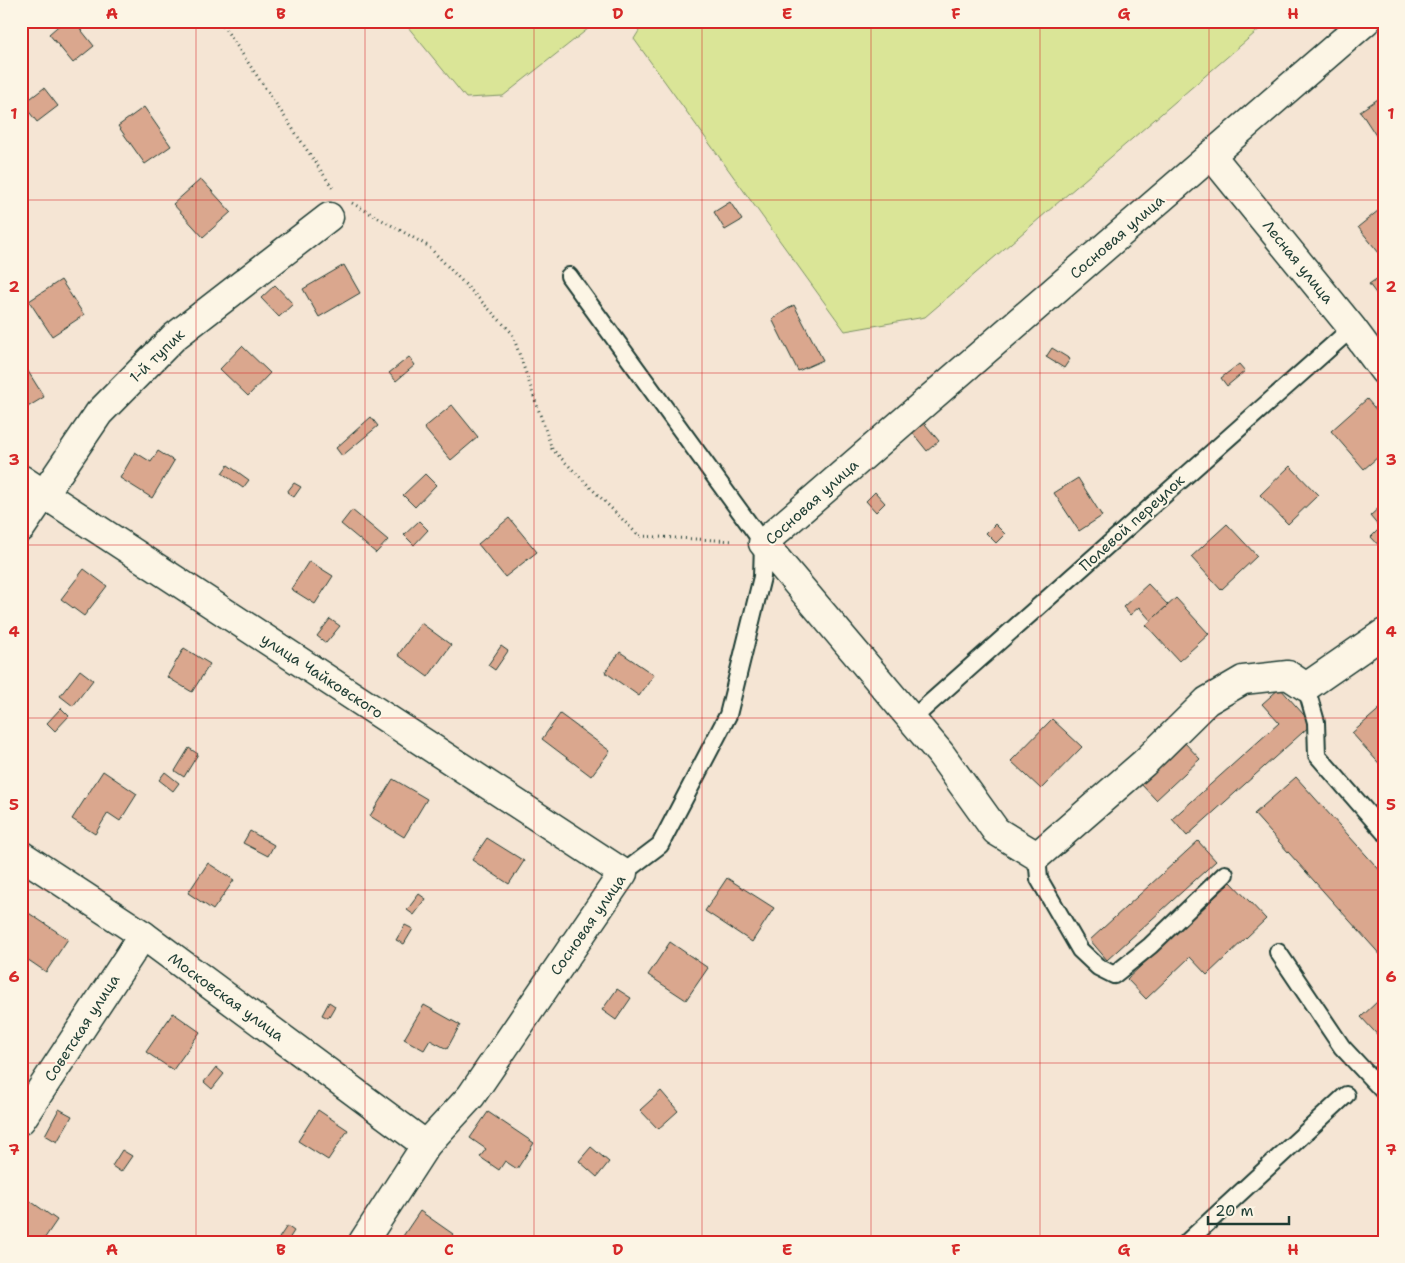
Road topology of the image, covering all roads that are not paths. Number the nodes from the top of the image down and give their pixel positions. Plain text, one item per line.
1 (1366, 21) edge
2 (1211, 155) junction
3 (333, 206) road end
4 (569, 276) dead end
5 (1352, 328) junction
6 (1384, 371) edge
7 (32, 486) edge
8 (21, 528) edge
9 (763, 543) junction
10 (1384, 633) edge
11 (1306, 687) junction
12 (912, 719) junction
13 (1384, 832) edge
14 (21, 855) edge
15 (1037, 856) junction
16 (623, 873) junction
17 (1225, 874) dead end
18 (143, 935) junction
19 (1278, 952) dead end
20 (1384, 1092) edge
21 (1346, 1095) dead end
22 (21, 1120) edge
23 (426, 1145) junction
24 (363, 1242) edge
25 (1187, 1242) edge

1 - 2 street, Сосновая улица
2 - 5 street, Лесная улица
2 - 9 street, Сосновая улица
3 - 7 street, 1-й тупик
4 - 9 lane
5 - 6 street, Лесная улица
5 - 12 lane, Полевой переулок
7 - 8 street, 1-й тупик
7 - 16 street, улица Чайковского
9 - 12 street
9 - 16 lane, Сосновая улица
10 - 11 street
11 - 13 lane
11 - 15 street
12 - 15 street
14 - 18 street, Московская улица
15 - 17 lane
16 - 23 street, Сосновая улица
18 - 22 street, Советская улица
18 - 23 street, Московская улица
19 - 20 lane
21 - 25 lane
23 - 24 street, Сосновая улица

